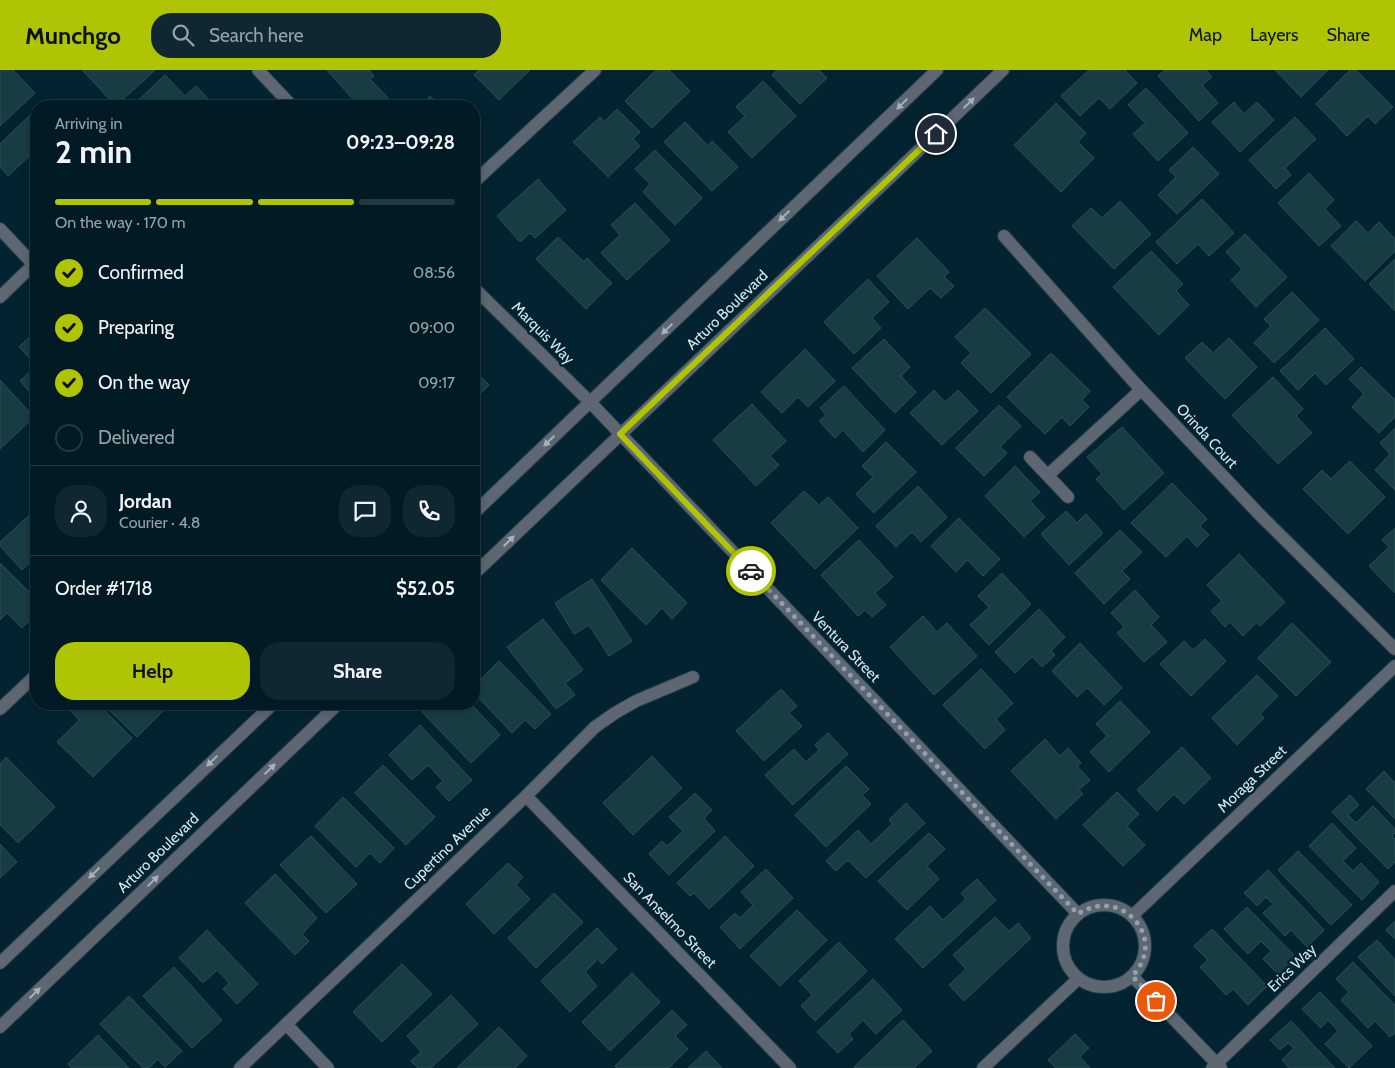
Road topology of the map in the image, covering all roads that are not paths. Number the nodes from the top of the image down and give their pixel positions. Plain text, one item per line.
1 (258, 70) edge
2 (594, 70) edge
3 (937, 70) edge
4 (1003, 70) edge
5 (286, 100) edge
6 (480, 176) edge
7 (0, 229) edge
8 (1004, 236) dead end
9 (30, 261) edge
10 (30, 270) edge
11 (480, 294) edge
12 (0, 297) edge
13 (1141, 390) junction
14 (590, 402) junction
15 (620, 434) junction
16 (1030, 457) dead end
17 (1048, 475) junction
18 (1068, 497) dead end
19 (480, 507) edge
20 (480, 568) edge
21 (1395, 649) edge
22 (1395, 666) edge
23 (693, 677) dead end
24 (30, 681) edge
25 (0, 709) edge
26 (267, 710) edge
27 (332, 710) edge
28 (526, 796) junction
29 (1395, 891) edge
30 (1078, 914) junction
31 (1132, 916) junction
32 (0, 963) edge
33 (1132, 976) junction
34 (1078, 979) junction
35 (286, 1024) junction
36 (0, 1027) edge
37 (1216, 1066) edge
38 (240, 1068) edge
39 (328, 1068) edge
40 (790, 1068) edge
41 (983, 1068) edge

1 - 5 street
2 - 6 street
3 -> 14 street, Arturo Boulevard
15 -> 4 street, Arturo Boulevard
7 - 9 street
8 - 13 street, Orinda Court
10 - 12 street
11 - 14 street, Marquis Way
13 - 17 street
13 - 21 street, Orinda Court
14 - 15 street, Ventura Street
14 -> 19 street, Arturo Boulevard
20 -> 15 street, Arturo Boulevard
15 - 30 street, Ventura Street
16 - 17 street
17 - 18 street
22 - 31 street, Moraga Street
23 - 28 street, Cupertino Avenue
24 - 25 street
26 -> 32 street, Arturo Boulevard
36 -> 27 street, Arturo Boulevard
28 - 35 street, Cupertino Avenue
28 - 40 street, San Anselmo Street
29 - 37 street, Erics Way
30 - 31 street
30 - 34 street
31 - 33 street
33 - 34 street
33 - 37 street
34 - 41 street
35 - 38 street, Cupertino Avenue
35 - 39 street

